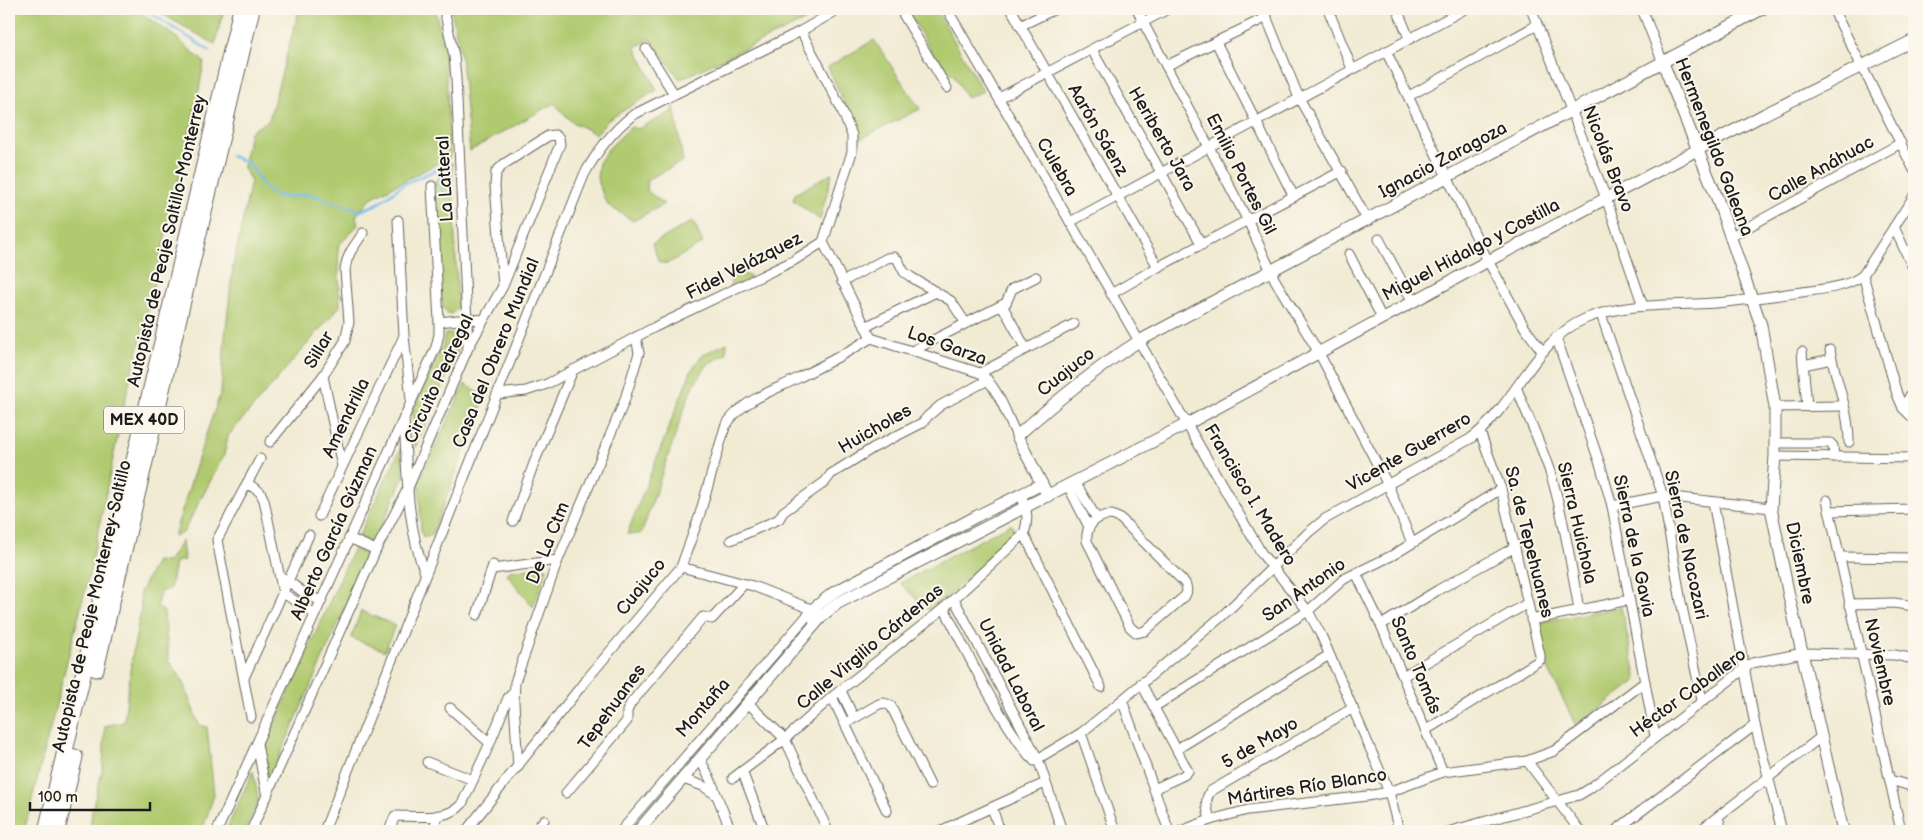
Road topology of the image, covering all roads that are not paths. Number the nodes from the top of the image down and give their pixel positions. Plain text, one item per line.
1 (241, 9) edge
2 (252, 9) edge
3 (444, 9) edge
4 (839, 9) edge
5 (900, 9) edge
6 (947, 9) edge
7 (1011, 9) edge
8 (1055, 9) edge
9 (1137, 9) edge
10 (1168, 9) edge
11 (1328, 9) edge
12 (1397, 9) edge
13 (1464, 9) edge
14 (1531, 9) edge
15 (1642, 9) edge
16 (1762, 9) edge
17 (1833, 9) edge
18 (823, 13) edge
19 (1265, 13) edge
20 (1143, 22) junction
21 (1537, 25) junction
22 (1020, 26) junction
23 (801, 31) junction
24 (1409, 38) junction
25 (1914, 40) edge
26 (1216, 42) junction
27 (646, 49) dead end
28 (1092, 50) junction
29 (1386, 51) junction
30 (1663, 63) junction
31 (1166, 66) junction
32 (1860, 66) junction
33 (1352, 69) junction
34 (1047, 73) junction
35 (946, 88) dead end
36 (674, 94) junction
37 (1409, 96) junction
38 (999, 98) junction
39 (1299, 98) junction
40 (1572, 110) junction
41 (1256, 121) junction
42 (1901, 143) junction
43 (1209, 146) junction
44 (1697, 150) junction
45 (1914, 170) edge
46 (1342, 171) junction
47 (1162, 172) junction
48 (1448, 177) junction
49 (432, 186) dead end
50 (1117, 196) junction
51 (1914, 196) edge
52 (1294, 197) junction
53 (1606, 198) junction
54 (398, 220) dead end
55 (1368, 220) junction
56 (1248, 221) junction
57 (1070, 222) junction
58 (1894, 227) junction
59 (364, 232) dead end
60 (1730, 237) junction
61 (1378, 239) dead end
62 (823, 242) junction
63 (1202, 245) junction
64 (1349, 254) dead end
65 (1488, 261) junction
66 (1158, 267) junction
67 (1914, 270) edge
68 (1271, 271) junction
69 (1863, 275) junction
70 (1036, 278) dead end
71 (842, 282) junction
72 (503, 286) junction
73 (936, 292) junction
74 (1112, 294) junction
75 (1752, 298) junction
76 (1413, 302) junction
77 (1002, 305) junction
78 (1644, 306) junction
79 (1601, 314) junction
80 (1382, 318) junction
81 (468, 319) junction
82 (484, 320) junction
83 (439, 322) junction
84 (966, 322) junction
85 (1074, 324) dead end
86 (865, 327) junction
87 (404, 336) junction
88 (636, 337) junction
89 (1556, 337) junction
90 (871, 338) junction
91 (1139, 341) junction
92 (468, 348) junction
93 (1026, 349) junction
94 (912, 351) junction
95 (1542, 352) junction
96 (1802, 352) dead end
97 (1319, 353) junction
98 (1803, 365) junction
99 (573, 370) junction
100 (980, 373) junction
101 (323, 376) junction
102 (988, 380) junction
103 (1517, 389) junction
104 (1914, 389) edge
105 (498, 394) junction
106 (411, 400) junction
107 (1775, 406) junction
108 (1807, 406) junction
109 (1843, 406) junction
110 (1902, 408) junction
111 (404, 415) junction
112 (1914, 419) edge
113 (1187, 424) junction
114 (1480, 432) junction
115 (1017, 436) junction
116 (270, 442) dead end
117 (1849, 442) dead end
118 (1775, 443) junction
119 (1775, 456) junction
120 (1834, 457) junction
121 (1914, 458) edge
122 (260, 459) dead end
123 (342, 466) junction
124 (246, 483) junction
125 (1042, 484) junction
126 (1072, 484) junction
127 (1388, 485) junction
128 (408, 488) junction
129 (1501, 489) junction
130 (1021, 494) junction
131 (1048, 496) junction
132 (1663, 496) junction
133 (1827, 500) dead end
134 (1713, 502) junction
135 (1612, 506) junction
136 (1026, 507) junction
137 (1771, 508) junction
138 (1914, 509) edge
139 (1829, 511) junction
140 (985, 512) junction
141 (319, 516) dead end
142 (1096, 519) junction
143 (513, 521) dead end
144 (991, 524) junction
145 (1089, 527) junction
146 (1024, 534) junction
147 (309, 535) dead end
148 (349, 538) junction
149 (731, 540) dead end
150 (1412, 543) junction
151 (1515, 547) junction
152 (376, 550) junction
153 (1840, 557) junction
154 (1914, 558) edge
155 (558, 560) junction
156 (681, 567) junction
157 (1273, 568) junction
158 (1356, 572) junction
159 (278, 573) junction
160 (425, 573) junction
161 (288, 582) junction
162 (744, 584) junction
163 (283, 593) junction
164 (954, 599) junction
165 (1629, 600) junction
166 (321, 601) junction
167 (1528, 603) junction
168 (1849, 604) junction
169 (1914, 606) edge
170 (944, 608) junction
171 (1579, 609) junction
172 (1308, 611) junction
173 (818, 612) junction
174 (315, 614) junction
175 (477, 615) dead end
176 (1531, 620) junction
177 (1381, 625) junction
178 (1803, 653) junction
179 (1329, 654) junction
180 (1862, 654) junction
181 (1914, 659) edge
182 (1744, 667) junction
183 (1403, 676) junction
184 (244, 678) junction
185 (1645, 682) junction
186 (1142, 683) junction
187 (1101, 687) dead end
188 (841, 691) junction
189 (514, 692) junction
190 (832, 697) junction
191 (1122, 700) junction
192 (1702, 700) junction
193 (748, 704) junction
194 (1154, 706) junction
195 (450, 708) dead end
196 (1353, 708) junction
197 (251, 717) dead end
198 (850, 721) junction
199 (1755, 725) junction
200 (1426, 730) junction
201 (1081, 733) junction
202 (1655, 736) junction
203 (1822, 737) junction
204 (785, 739) junction
205 (490, 743) junction
206 (257, 744) junction
207 (1177, 749) junction
208 (700, 759) junction
209 (1527, 760) junction
210 (427, 762) dead end
211 (1037, 762) junction
212 (518, 767) junction
213 (742, 771) junction
214 (1443, 772) junction
215 (733, 778) dead end
216 (683, 779) junction
217 (1768, 779) junction
218 (473, 780) junction
219 (1890, 780) junction
220 (662, 783) junction
221 (1045, 783) junction
222 (930, 785) dead end
223 (1914, 787) edge
224 (1154, 789) junction
225 (670, 792) junction
226 (1389, 792) junction
227 (566, 793) dead end
228 (717, 795) junction
229 (267, 797) junction
230 (1556, 801) junction
231 (992, 808) junction
232 (887, 811) dead end
233 (438, 815) junction
234 (1718, 816) junction
235 (544, 820) dead end
236 (1210, 820) junction
237 (46, 831) edge
238 (57, 831) edge
239 (217, 831) edge
240 (251, 831) edge
241 (324, 831) edge
242 (389, 831) edge
243 (432, 831) edge
244 (466, 831) edge
245 (535, 831) edge
246 (621, 831) edge
247 (638, 831) edge
248 (731, 831) edge
249 (765, 831) edge
250 (828, 831) edge
251 (943, 831) edge
252 (1000, 831) edge
253 (1062, 831) edge
254 (1115, 831) edge
255 (1169, 831) edge
256 (1181, 831) edge
257 (1399, 831) edge
258 (1451, 831) edge
259 (1580, 831) edge
260 (1615, 831) edge
261 (1699, 831) edge
262 (1722, 831) edge
263 (1782, 831) edge
264 (1843, 831) edge
265 (1901, 831) edge

1 - 237 highway, Autopista de Peaje Saltillo-Monterrey / MEX 40D
2 - 238 highway, Autopista de Peaje Monterrey-Saltillo / MEX 40D
3 - 81 street, La Latteral
4 - 18 street, Casa del Obrero Mundial
5 - 35 street
6 - 38 street, Culebra
7 - 22 street, Aarón Sáenz
8 - 22 street
9 - 20 street, Emilio Portes Gil
10 - 20 street
11 - 33 street
12 - 24 street
13 - 24 street
14 - 21 street, Nicolás Bravo
15 - 30 street, Hermenegildo Galeana
16 - 30 main road, Ignacio Zaragoza
17 - 32 street
18 - 23 street, Casa del Obrero Mundial
19 - 26 street
19 - 39 street
20 - 28 street
20 - 31 street, Emilio Portes Gil
21 - 37 street
21 - 40 street, Nicolás Bravo
22 - 34 street, Aarón Sáenz
23 - 36 street, Casa del Obrero Mundial
23 - 62 street, Fidel Velázquez
24 - 29 street
25 - 32 main road, Miguel Hidalgo y Costilla
26 - 31 street
26 - 41 street
27 - 36 street
28 - 34 street
28 - 47 street, Heriberto Jara
29 - 33 street
29 - 37 street
30 - 40 main road, Ignacio Zaragoza
30 - 44 main road, Hermenegildo Galeana
31 - 43 street, Emilio Portes Gil
32 - 42 street
32 - 44 main road, Miguel Hidalgo y Costilla
33 - 39 street
34 - 38 street
34 - 50 street, Aarón Sáenz
36 - 105 street, Casa del Obrero Mundial
37 - 48 street
38 - 57 street, Culebra
39 - 41 street
39 - 46 street
40 - 48 main road, Ignacio Zaragoza
40 - 53 street, Nicolás Bravo
41 - 43 street
41 - 52 street
42 - 45 street
42 - 60 street, Calle Anáhuac
43 - 47 street
43 - 56 street, Emilio Portes Gil
44 - 53 main road, Miguel Hidalgo y Costilla
44 - 60 main road, Hermenegildo Galeana
46 - 52 street
46 - 55 street
47 - 50 street
47 - 63 street, Heriberto Jara
48 - 55 main road, Ignacio Zaragoza
48 - 65 street
49 - 83 street, Alberto García Gúzman
50 - 57 street
50 - 66 street, Aarón Sáenz
51 - 58 street
52 - 56 street
53 - 65 main road, Miguel Hidalgo y Costilla
53 - 78 street, Nicolás Bravo
54 - 87 street
55 - 68 main road, Ignacio Zaragoza
56 - 63 street
56 - 68 street, Emilio Portes Gil
57 - 74 street, Culebra
58 - 67 street
58 - 69 street
59 - 101 street, Sillar
60 - 75 main road, Hermenegildo Galeana
61 - 76 street
62 - 71 street
62 - 88 street, Fidel Velázquez
63 - 66 street
64 - 80 street
65 - 76 main road, Miguel Hidalgo y Costilla
65 - 95 street
66 - 74 street
68 - 91 main road, Ignacio Zaragoza
68 - 97 street, Emilio Portes Gil
69 - 75 street, Vicente Guerrero
69 - 110 street
70 - 77 street
71 - 73 street
71 - 86 street
72 - 72 street, Circuito Pedregal
72 - 82 street, Circuito Pedregal
73 - 84 street
73 - 86 street
74 - 91 street, Culebra
75 - 78 street, Vicente Guerrero
75 - 107 main road, Diciembre
76 - 80 main road, Miguel Hidalgo y Costilla
77 - 84 street
77 - 93 street
78 - 79 street, Vicente Guerrero
79 - 89 street, Vicente Guerrero
79 - 132 street, Sierra de Nacozari
80 - 97 main road, Miguel Hidalgo y Costilla
81 - 82 street
81 - 83 street
81 - 92 street, La Latteral
82 - 92 street, Circuito Pedregal
83 - 106 street, Alberto García Gúzman
84 - 94 street
85 - 93 street
86 - 90 street
87 - 106 street
87 - 123 street, Amendrilla
88 - 99 street, Fidel Velázquez
88 - 155 street, De La Ctm
89 - 95 street, Vicente Guerrero
89 - 135 street, Sierra de la Gavia
90 - 94 street, Los Garza
90 - 156 street, Cuajuco
91 - 113 street, Francisco I. Madero
91 - 115 main road, Cuajuco
92 - 128 street, Circuito Pedregal
93 - 100 street
94 - 100 street, Los Garza
95 - 103 street, Vicente Guerrero
96 - 98 street
97 - 113 main road, Miguel Hidalgo y Costilla
97 - 127 street, Emilio Portes Gil
98 - 108 street
98 - 109 street
99 - 105 street, Fidel Velázquez
99 - 143 street
100 - 102 street, Los Garza
101 - 116 street, Sillar
101 - 123 street
102 - 115 street, Los Garza
102 - 149 street, Huicholes
103 - 114 street, Vicente Guerrero
103 - 171 street, Sierra Huichola
104 - 110 street
105 - 160 street, Casa del Obrero Mundial
106 - 111 street, Alberto García Gúzman
107 - 108 street
107 - 118 main road, Diciembre
108 - 109 street
109 - 117 street
110 - 112 street
111 - 128 street
111 - 148 street, Alberto García Gúzman
113 - 126 main road, Miguel Hidalgo y Costilla
113 - 157 street, Francisco I. Madero
114 - 127 street, Vicente Guerrero
114 - 129 street, Sa. de Tepehuanes
115 - 125 main road, Los Garza
118 - 119 main road, Diciembre
118 - 120 street
119 - 120 street
119 - 137 main road, Diciembre
120 - 121 street
122 - 124 street
123 - 141 street, Amendrilla
124 - 159 street
124 - 184 street
125 - 130 main road, Montaña
125 - 131 main road, Los Garza
126 - 131 main road, Miguel Hidalgo y Costilla
126 - 142 street
126 - 145 street
127 - 150 street, Emilio Portes Gil
127 - 157 street, Vicente Guerrero
128 - 152 street
128 - 160 street
129 - 150 street, San Antonio
129 - 151 street, Sa. de Tepehuanes
130 - 136 street
130 - 140 main road, Montaña
131 - 136 main road, Montaña
132 - 134 street
132 - 135 street
132 - 192 street, Sierra de Nacozari
133 - 139 street, Noviembre
134 - 137 street
134 - 182 street
135 - 165 street, Sierra de la Gavia
136 - 144 main road, Montaña
136 - 146 street
137 - 178 main road, Diciembre
138 - 139 street
139 - 153 street, Noviembre
140 - 144 main road
140 - 173 main road, Montaña
142 - 145 street
142 - 145 street
144 - 173 main road, Montaña
146 - 164 street, Calle Virgilio Cárdenas
146 - 187 street
147 - 161 street
148 - 152 street
148 - 166 street, Alberto García Gúzman
150 - 158 street, San Antonio
151 - 167 street, Sa. de Tepehuanes
151 - 177 street
152 - 229 street
153 - 154 street
153 - 168 street, Noviembre
155 - 175 street
155 - 189 street, De La Ctm
156 - 162 street
156 - 212 street, Cuajuco
157 - 172 street, Francisco I. Madero
157 - 186 street, Vicente Guerrero
158 - 172 street, San Antonio
158 - 177 street, Santo Tomás
159 - 161 street
159 - 163 street
160 - 241 street, Casa del Obrero Mundial
161 - 163 street
161 - 166 street
162 - 173 street
162 - 227 street, Tepehuanes
163 - 174 street
163 - 184 street
164 - 170 street, Calle Virgilio Cárdenas
164 - 211 street, Unidad Laboral
165 - 171 street
165 - 185 street, Sierra de la Gavia
166 - 174 street, Alberto García Gúzman
167 - 176 street, Sa. de Tepehuanes
167 - 183 street
168 - 169 street
168 - 180 street, Noviembre
170 - 188 street, Calle Virgilio Cárdenas
170 - 211 street, Unidad Laboral
171 - 176 street
172 - 179 street, Francisco I. Madero
172 - 194 street, San Antonio
173 - 193 main road, Montaña
173 - 220 street, Montaña
174 - 206 street, Alberto García Gúzman
176 - 200 street, Sa. de Tepehuanes
177 - 183 street, Santo Tomás
178 - 180 street, Héctor Caballero
178 - 182 street, Héctor Caballero
178 - 203 main road, Diciembre
179 - 196 street, Francisco I. Madero
179 - 207 street
180 - 181 street, Héctor Caballero
180 - 219 street, Noviembre
182 - 192 street, Héctor Caballero
182 - 199 street
183 - 200 street, Santo Tomás
184 - 197 street
185 - 202 street, Sierra de la Gavia
185 - 209 street, Mártires Río Blanco
186 - 191 street, Vicente Guerrero
186 - 194 street
188 - 190 street, Calle Virgilio Cárdenas
188 - 198 street
189 - 205 street
189 - 212 street, De La Ctm
190 - 198 street
190 - 204 street, Calle Virgilio Cárdenas
191 - 201 street, Vicente Guerrero
191 - 224 street
192 - 202 street, Héctor Caballero
193 - 204 street
193 - 208 main road, Montaña
194 - 207 street
195 - 205 street
196 - 226 street, Francisco I. Madero
196 - 236 street, 5 de Mayo
198 - 222 street
198 - 232 street
199 - 217 street
199 - 260 street
200 - 214 street, Santo Tomás
201 - 211 street, Vicente Guerrero
201 - 254 street
202 - 230 street, Héctor Caballero
203 - 217 street
203 - 264 main road, Diciembre
204 - 213 street, Calle Virgilio Cárdenas
204 - 250 street
205 - 218 street
206 - 229 street
206 - 239 street, Alberto García Gúzman
207 - 224 street
208 - 216 main road, Montaña
208 - 228 street
209 - 214 street, Mártires Río Blanco
209 - 230 street
210 - 218 street
211 - 221 street, Unidad Laboral
212 - 244 street, Cuajuco
213 - 215 street, Calle Virgilio Cárdenas
213 - 249 street
214 - 226 street, Mártires Río Blanco
216 - 225 main road, Montaña
216 - 228 street
217 - 234 street
217 - 263 street
218 - 233 street
219 - 223 street
219 - 265 street, Noviembre
220 - 225 street
220 - 246 street, Montaña
221 - 231 street
221 - 253 street, Unidad Laboral
224 - 255 street
225 - 247 main road, Montaña
226 - 236 street, Mártires Río Blanco
226 - 257 street, Francisco I. Madero
228 - 248 street
229 - 240 street
230 - 258 street, Héctor Caballero
230 - 259 street
231 - 251 street
231 - 252 street
233 - 242 street
233 - 243 street
234 - 261 street
234 - 262 street
235 - 245 street
236 - 256 street, Mártires Río Blanco

